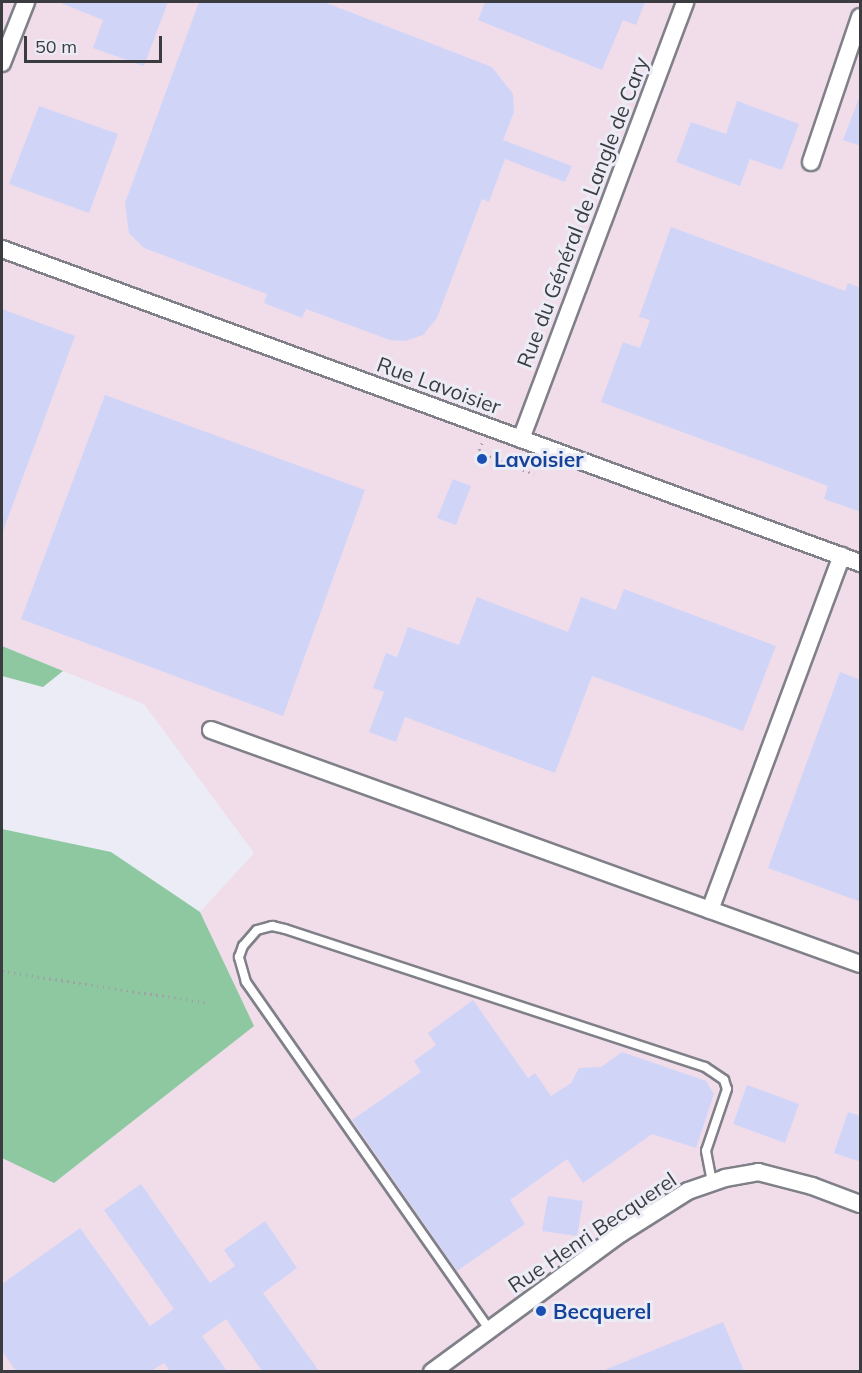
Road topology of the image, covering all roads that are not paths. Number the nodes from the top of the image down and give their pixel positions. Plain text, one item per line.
1 (26, 2) edge
2 (685, 2) edge
3 (861, 17) edge
4 (2, 63) edge
5 (811, 162) dead end
6 (2, 249) edge
7 (521, 439) junction
8 (842, 556) junction
9 (861, 563) edge
10 (211, 730) dead end
11 (710, 910) junction
12 (861, 964) edge
13 (712, 1182) junction
14 (861, 1204) edge
15 (489, 1329) junction
16 (432, 1371) edge

1 - 4 street
2 - 7 street, Rue du Général de Langle de Cary
3 - 5 street
6 - 7 street, Rue Lavoisier
7 - 8 street, Rue Lavoisier
8 - 9 street, Rue Lavoisier
8 - 11 street
10 - 11 street
11 - 12 street
13 - 14 street, Rue Henri Becquerel
13 - 15 street, Rue Henri Becquerel
13 - 15 lane
15 - 16 street, Rue Henri Becquerel

